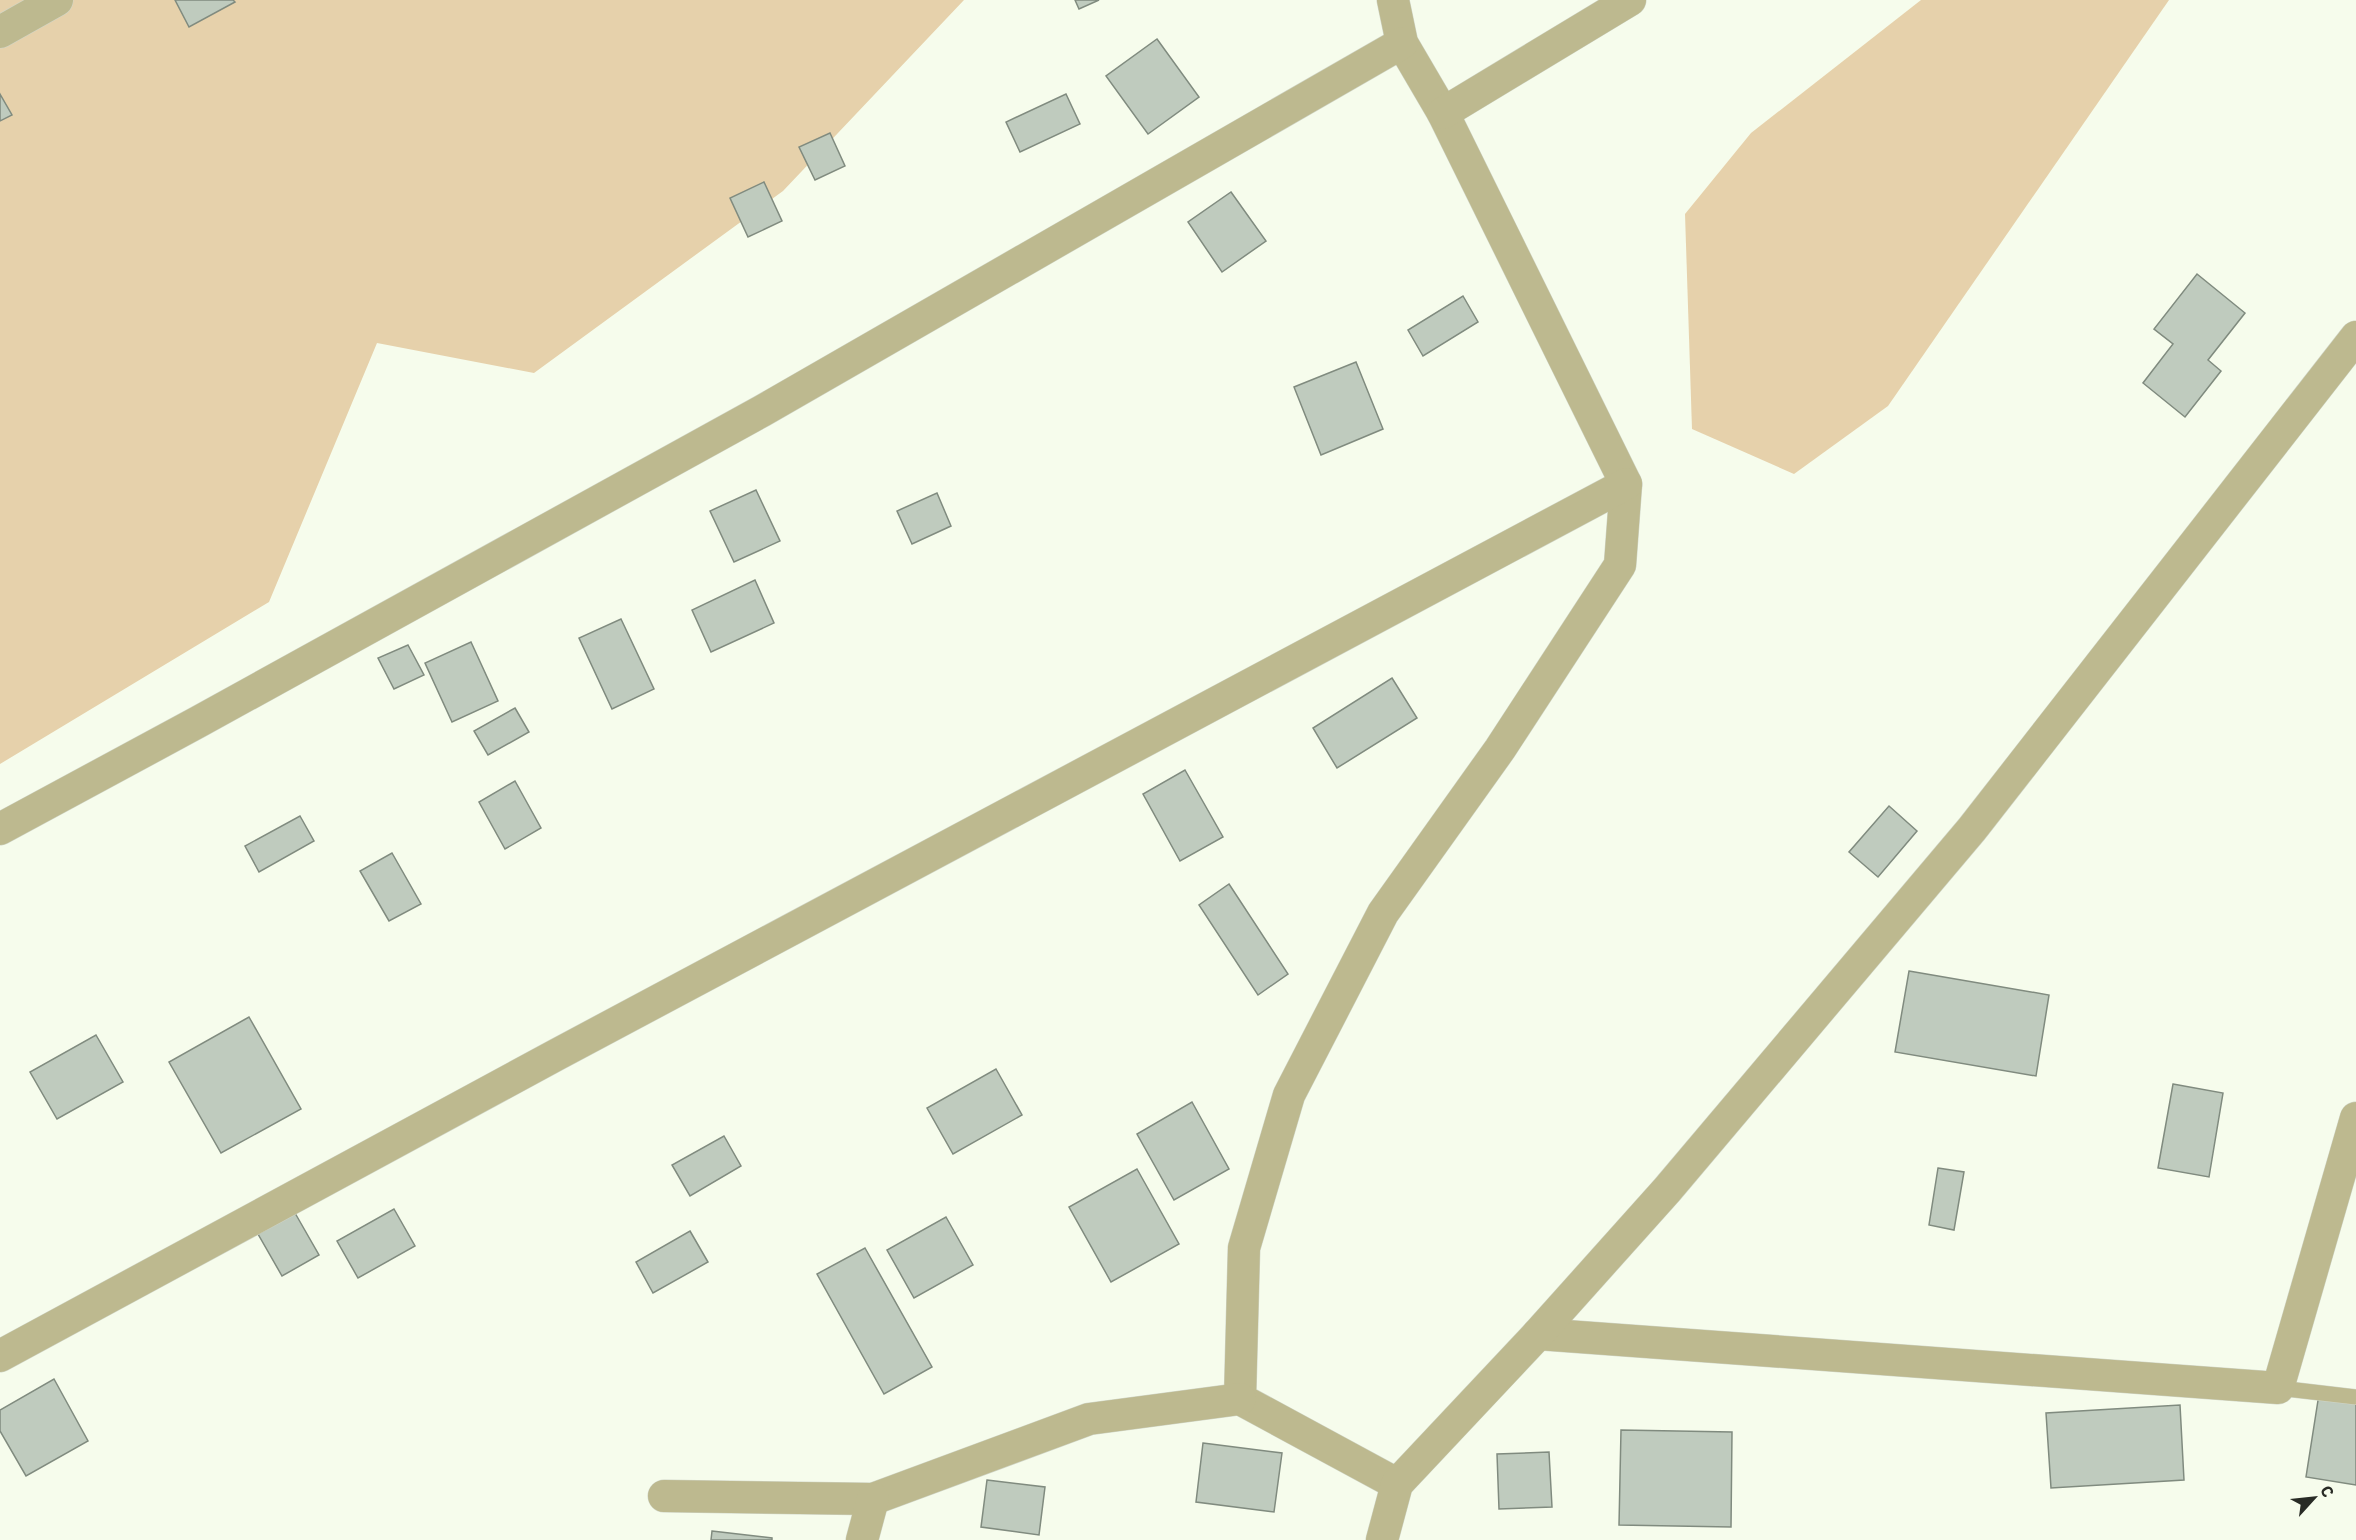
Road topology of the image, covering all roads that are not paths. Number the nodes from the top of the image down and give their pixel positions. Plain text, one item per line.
1 (57, 0) edge
2 (1393, 0) edge
3 (1630, 0) edge
4 (0, 32) edge
5 (1402, 44) junction
6 (1443, 113) junction
7 (2356, 337) edge
8 (1626, 484) junction
9 (0, 829) edge
10 (2356, 1118) edge
11 (1538, 1334) junction
12 (0, 1356) edge
13 (2278, 1388) junction
14 (2356, 1397) edge
15 (1240, 1399) junction
16 (1397, 1484) junction
17 (664, 1496) dead end
18 (873, 1499) junction
19 (862, 1540) edge
20 (1382, 1540) edge

1 - 4 street
2 - 5 street
3 - 6 street
5 - 6 street
5 - 9 street
6 - 8 street
7 - 11 street
8 - 12 street
8 - 15 street
10 - 13 street
11 - 13 street
11 - 16 street
13 - 14 lane
15 - 16 street
15 - 18 street
16 - 20 street
17 - 18 street
18 - 19 street

